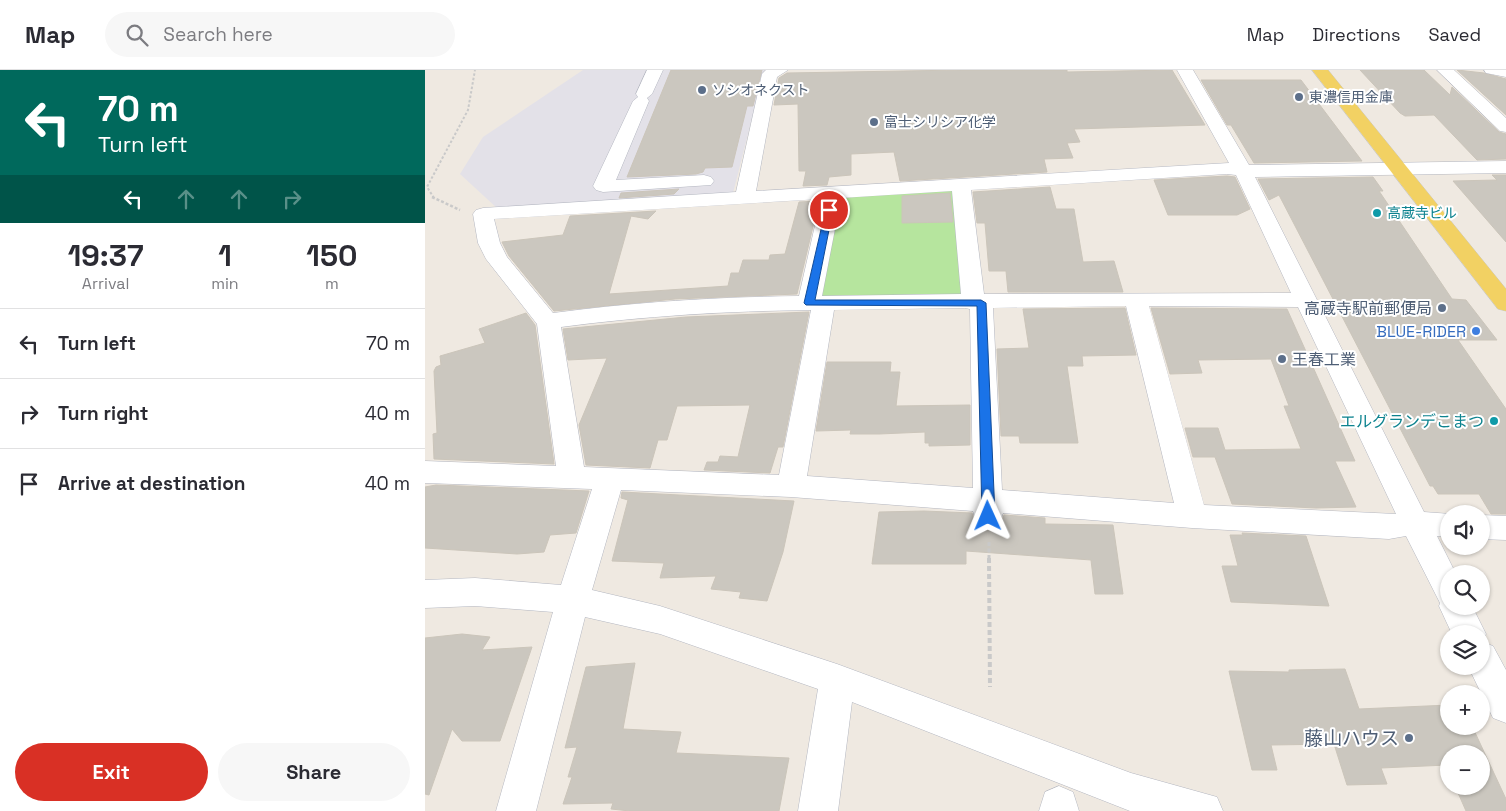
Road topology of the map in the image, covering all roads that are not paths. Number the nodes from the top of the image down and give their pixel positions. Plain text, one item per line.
1 (655, 70) edge
2 (780, 70) edge
3 (1185, 70) edge
4 (1320, 70) edge
5 (1445, 70) edge
6 (1492, 70) edge
7 (1506, 72) edge
8 (1506, 127) edge
9 (1506, 167) edge
10 (1399, 169) junction
11 (1243, 171) junction
12 (961, 184) junction
13 (747, 188) junction
14 (833, 191) junction
15 (1136, 299) junction
16 (1305, 300) junction
17 (817, 303) junction
18 (977, 303) junction
19 (1506, 304) edge
20 (549, 320) junction
21 (425, 472) edge
22 (572, 479) junction
23 (609, 480) junction
24 (791, 486) junction
25 (988, 509) junction
26 (1192, 516) junction
27 (1413, 523) junction
28 (1440, 524) edge
29 (1490, 527) edge
30 (1506, 528) edge
31 (1440, 576) edge
32 (425, 594) edge
33 (573, 600) junction
34 (1490, 675) edge
35 (837, 680) junction
36 (1506, 706) edge
37 (516, 811) edge
38 (818, 811) edge
39 (1203, 811) edge

1 - 13 street
2 - 13 street
3 - 11 street
4 - 10 main road
5 - 8 street
6 - 7 street
9 - 10 street
10 - 11 street
10 - 19 main road
11 - 12 street
11 - 16 street
12 - 14 street
12 - 18 street
13 - 14 street
13 - 20 street
14 - 17 street
15 - 16 street
15 - 18 street
15 - 26 street
16 - 27 street
17 - 18 street
17 - 20 street
17 - 24 street
18 - 25 street
20 - 22 street
21 - 22 street
22 - 23 street
23 - 24 street
23 - 33 street
24 - 25 street
25 - 26 street
26 - 27 street
27 - 28 street
27 - 31 street
29 - 30 street
32 - 33 street
33 - 35 street
33 - 37 street
34 - 36 street
35 - 38 street
35 - 39 street

